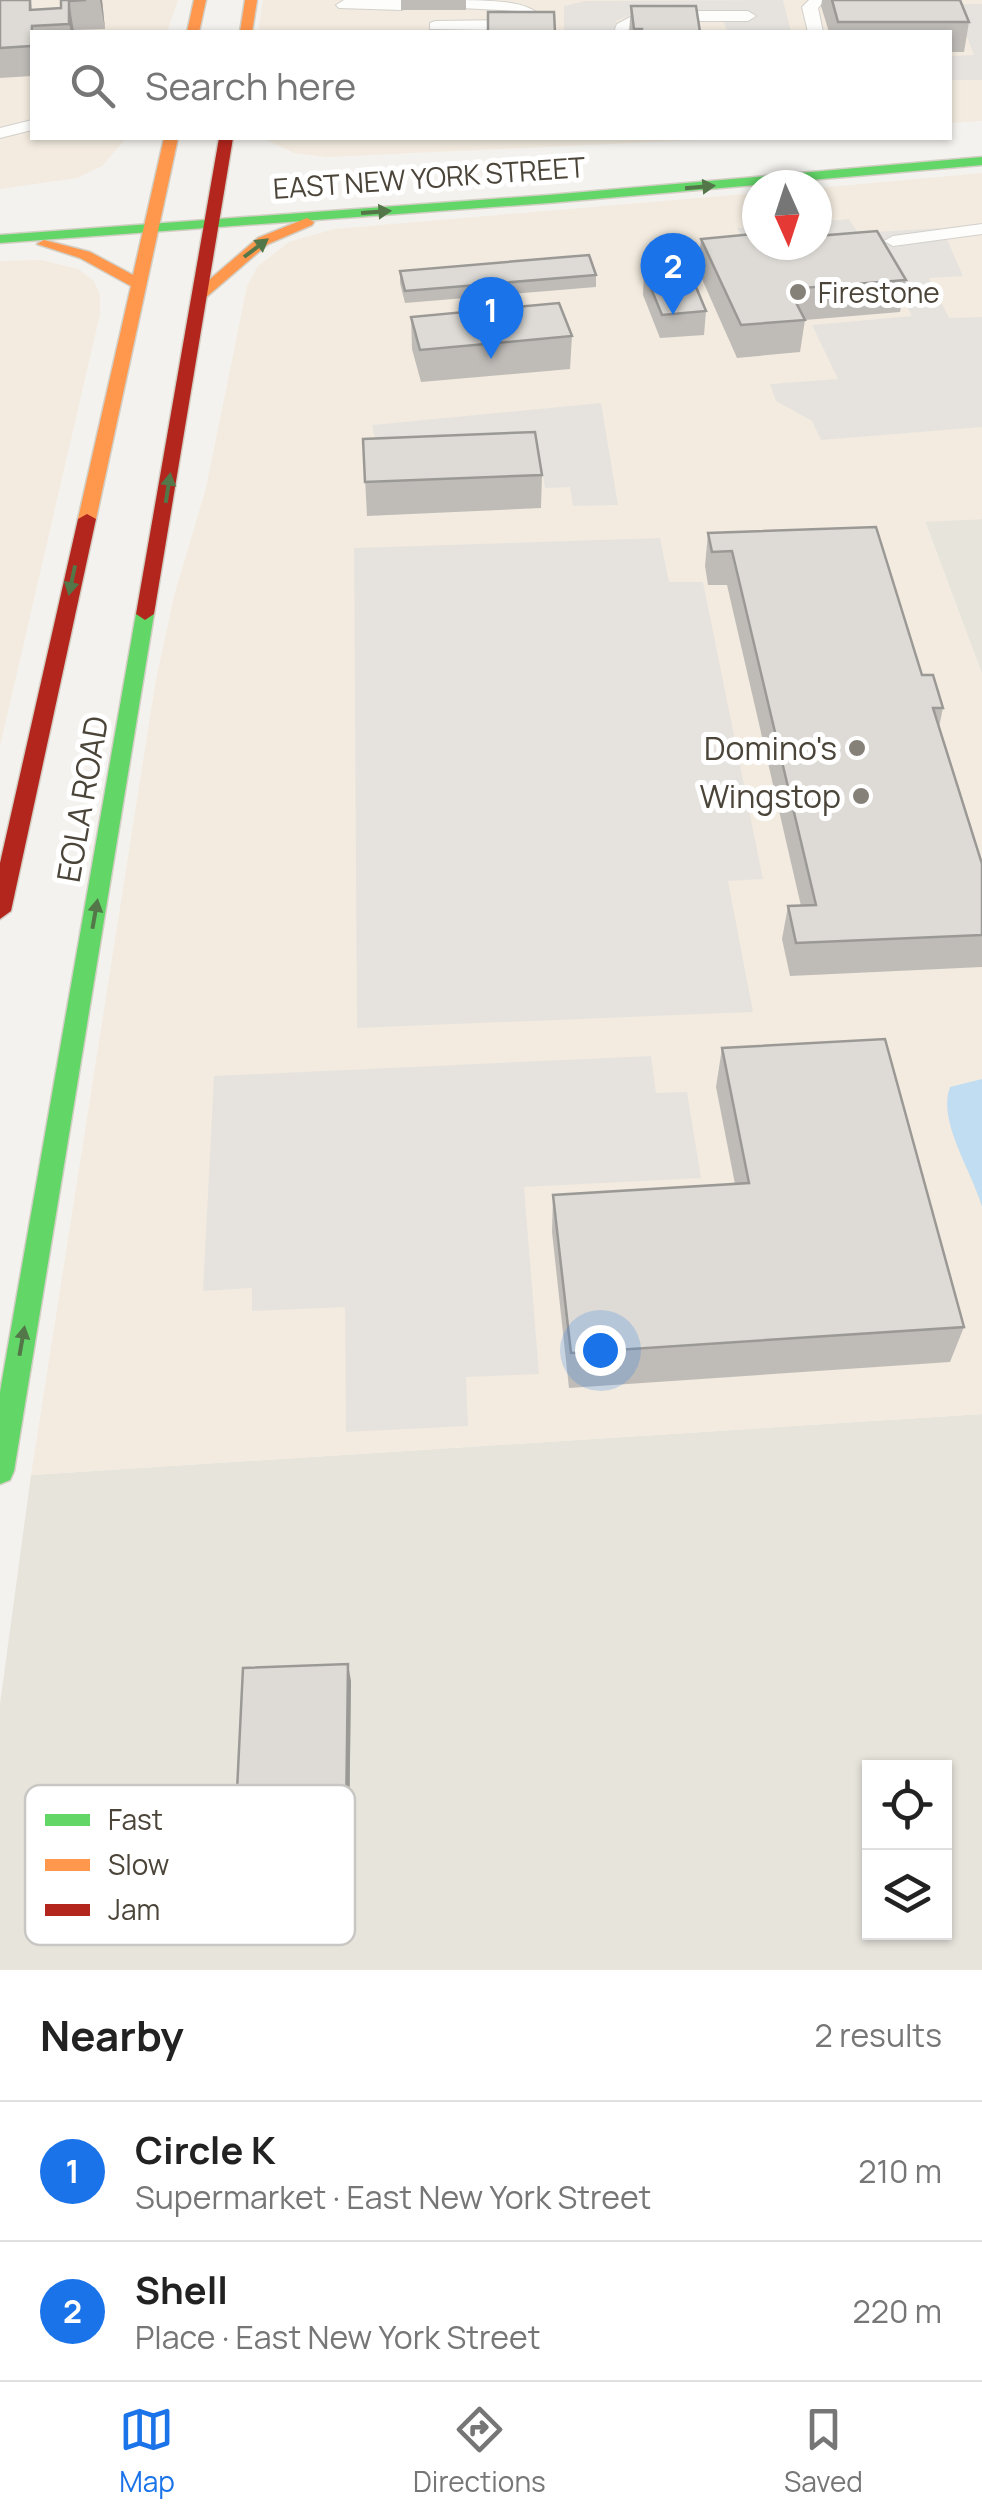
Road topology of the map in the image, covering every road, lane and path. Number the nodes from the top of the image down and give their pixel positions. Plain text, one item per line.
1 (200, 0) edge
2 (251, 0) edge
3 (818, 0) edge
4 (344, 5) dead end
5 (402, 5) dead end
6 (466, 5) dead end
7 (748, 16) dead end
8 (435, 26) dead end
9 (193, 30) edge
10 (246, 30) edge
11 (622, 30) edge
12 (816, 30) edge
13 (30, 126) edge
14 (0, 133) edge
15 (171, 140) edge
16 (225, 140) edge
17 (982, 161) edge
18 (198, 188) junction
19 (128, 192) dead end
20 (323, 215) junction
21 (209, 223) junction
22 (151, 228) junction
23 (982, 230) edge
24 (8, 238) edge
25 (893, 241) dead end
26 (138, 284) junction
27 (199, 296) junction
28 (0, 910) edge
29 (0, 1472) edge

1 - 9 main road
2 - 10 main road
3 - 12 lane
4 - 5 lane
6 - 8 lane
7 - 11 lane
13 - 14 lane
15 - 18 main road, EOLA ROAD
16 - 18 main road, EOLA ROAD
20 -> 17 main road, EAST NEW YORK STREET
18 - 19 main road
18 - 21 main road, EOLA ROAD
18 - 22 main road, EOLA ROAD
20 - 21 main road, EAST NEW YORK STREET
27 -> 20 main road
21 - 22 main road, EAST NEW YORK STREET
21 - 27 main road, EOLA ROAD
22 - 24 main road, EAST NEW YORK STREET
22 - 26 main road, EOLA ROAD
23 - 25 lane
24 - 26 main road
26 -> 28 main road, EOLA ROAD
29 -> 27 main road, EOLA ROAD

